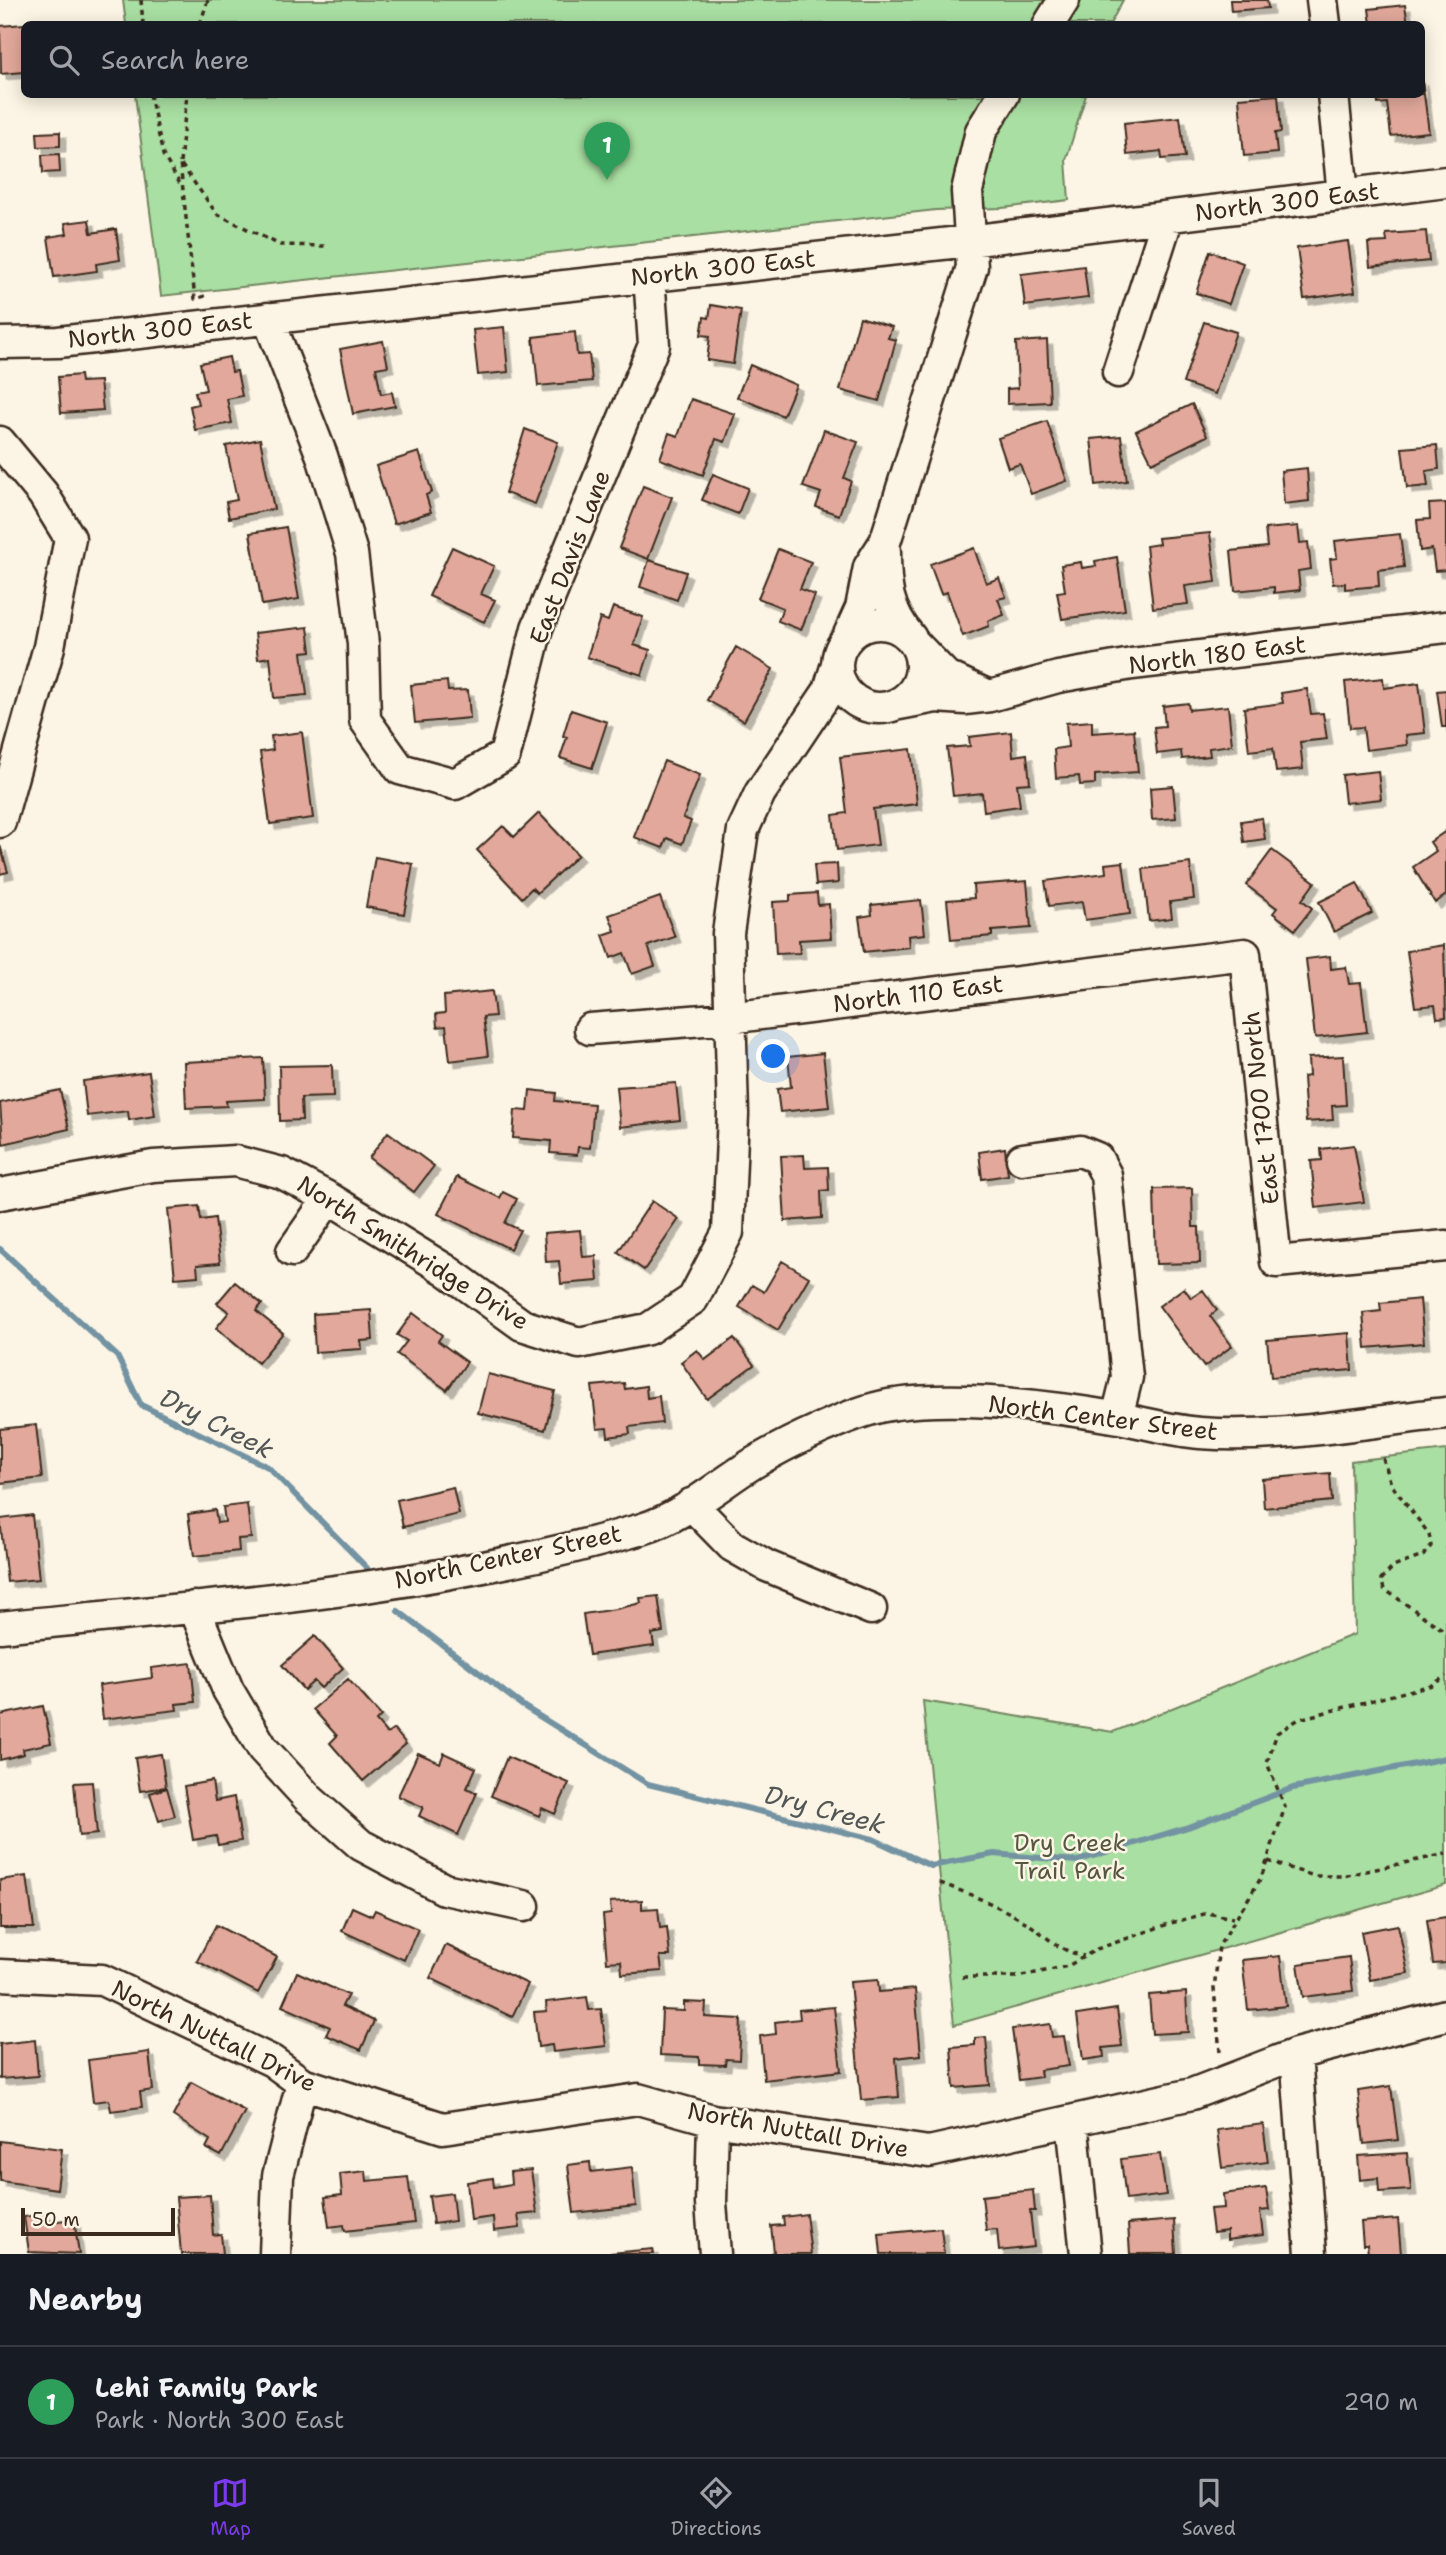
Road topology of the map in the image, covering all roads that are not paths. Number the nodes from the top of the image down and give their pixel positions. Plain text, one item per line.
1 (1064, 0) edge
2 (1322, 0) edge
3 (1051, 21) edge
4 (1325, 21) edge
5 (1002, 98) edge
6 (1333, 98) edge
7 (1446, 183) edge
8 (1343, 195) junction
9 (1168, 216) junction
10 (969, 241) junction
11 (649, 276) junction
12 (268, 318) junction
13 (0, 343) edge
14 (1118, 372) dead end
15 (0, 442) edge
16 (885, 542) junction
17 (1446, 627) edge
18 (914, 642) junction
19 (842, 652) junction
20 (990, 696) junction
21 (885, 707) junction
22 (788, 751) junction
23 (0, 822) edge
24 (1245, 954) joint
25 (729, 1018) junction
26 (590, 1029) dead end
27 (1022, 1158) dead end
28 (0, 1194) edge
29 (329, 1198) junction
30 (1446, 1246) edge
31 (292, 1251) dead end
32 (1446, 1413) edge
33 (1117, 1418) junction
34 (691, 1504) junction
35 (194, 1607) junction
36 (871, 1609) dead end
37 (0, 1627) edge
38 (523, 1906) dead end
39 (0, 1975) edge
40 (1446, 2015) edge
41 (1296, 2054) junction
42 (302, 2083) junction
43 (713, 2120) junction
44 (1072, 2120) junction
45 (275, 2254) edge
46 (715, 2254) edge
47 (1086, 2254) edge
48 (1311, 2254) edge

1 - 3 street
2 - 4 street
5 - 10 street
6 - 8 street
7 - 8 street, North 300 East
8 - 9 street, North 300 East
9 - 10 street, North 300 East
9 - 14 street
10 - 11 street, North 300 East
10 - 16 street
11 - 12 street, North 300 East
11 - 12 street, East Davis Lane
12 - 13 street, North 300 East
15 - 23 street
16 - 18 street
16 - 19 street
17 - 20 street, North 180 East
18 - 19 street
18 - 20 street
18 - 21 street
19 - 21 street
19 - 22 street
20 - 21 street, North 180 East
21 - 22 street, North 180 East
22 - 25 street
24 - 25 street, North 110 East
24 - 30 street, East 1700 North
25 - 26 street, North 110 East
25 - 29 street, North Smithridge Drive
27 - 33 street
28 - 29 street, North Smithridge Drive
29 - 31 street
32 - 33 street, North Center Street
33 - 34 street, North Center Street
34 - 35 street, North Center Street
34 - 36 street
35 - 37 street, North Center Street
35 - 38 street
39 - 42 street, North Nuttall Drive
40 - 41 street, North Nuttall Drive
41 - 44 street, North Nuttall Drive
41 - 48 street
42 - 43 street, North Nuttall Drive
42 - 45 street
43 - 44 street, North Nuttall Drive
43 - 46 street
44 - 47 street

